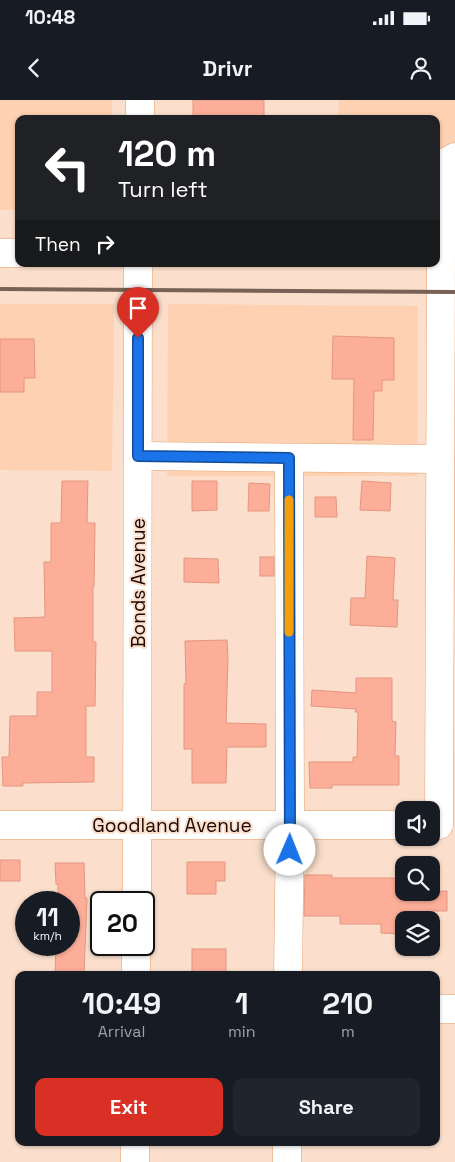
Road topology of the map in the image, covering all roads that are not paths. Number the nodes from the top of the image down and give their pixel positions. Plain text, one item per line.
1 (140, 100) edge
2 (140, 115) edge
3 (455, 157) edge
4 (0, 253) edge
5 (15, 253) edge
6 (444, 255) edge
7 (138, 267) edge
8 (138, 456) junction
9 (289, 458) junction
10 (440, 459) junction
11 (0, 825) edge
12 (290, 825) junction
13 (395, 825) edge
14 (442, 825) edge
15 (137, 826) junction
16 (137, 891) edge
17 (136, 956) edge
18 (136, 971) edge
19 (288, 971) edge
20 (440, 1009) edge
21 (455, 1009) edge
22 (135, 1146) edge
23 (287, 1146) edge
24 (135, 1162) edge
25 (286, 1162) edge

1 - 2 street
3 - 6 street
4 - 5 street
6 - 10 street
7 - 8 street, Bonds Avenue
8 - 9 street
8 - 15 street, Bonds Avenue
9 - 10 street
9 - 12 street
10 - 14 street
11 - 15 street, Goodland Avenue
12 - 13 street, Goodland Avenue
12 - 15 street, Goodland Avenue
12 - 19 street
15 - 16 street, Bonds Avenue
17 - 18 street
20 - 21 street
22 - 24 street
23 - 25 street

